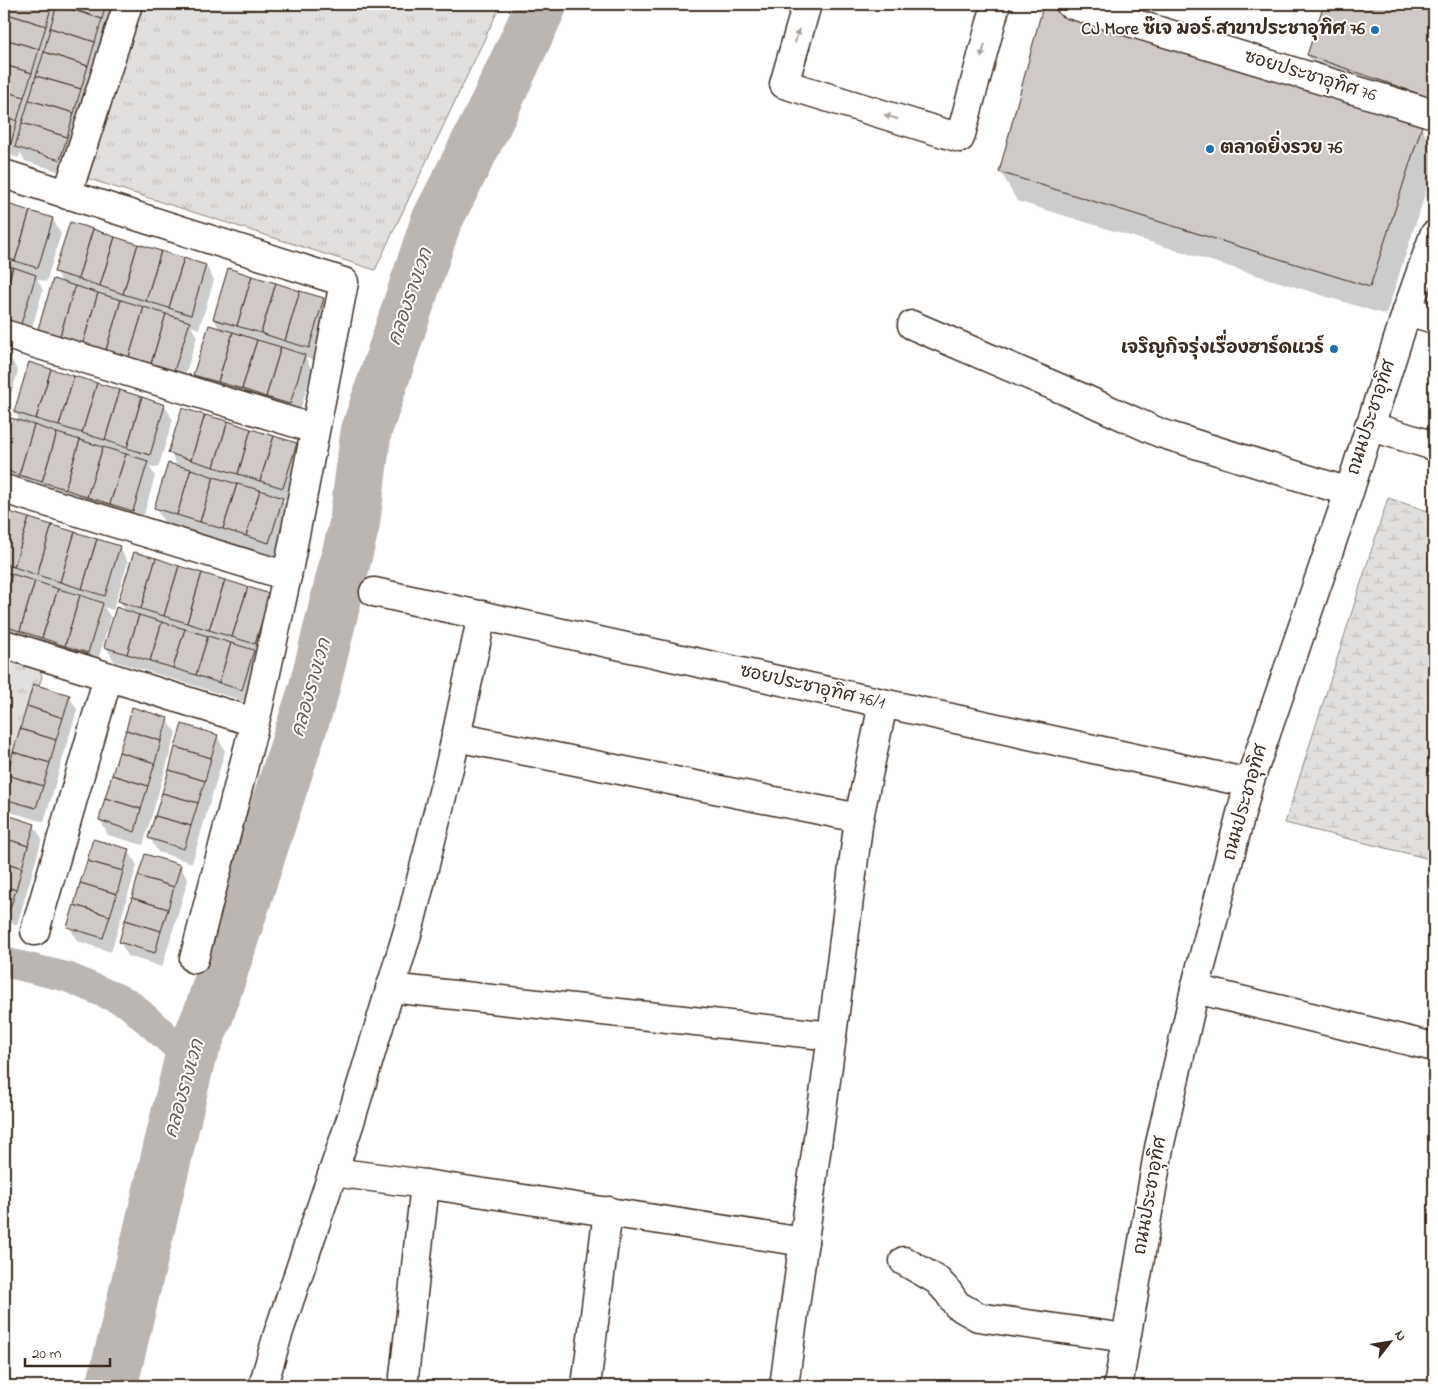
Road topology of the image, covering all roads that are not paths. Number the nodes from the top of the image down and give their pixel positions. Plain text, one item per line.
1 (128, 4) edge
2 (807, 4) edge
3 (996, 4) edge
4 (1070, 4) edge
5 (1434, 114) edge
6 (4, 174) edge
7 (67, 194) junction
8 (1434, 236) edge
9 (1407, 311) junction
10 (1434, 319) edge
11 (912, 325) dead end
12 (4, 334) edge
13 (1370, 426) junction
14 (315, 428) junction
15 (1434, 446) edge
16 (4, 490) edge
17 (1349, 492) junction
18 (287, 576) junction
19 (374, 592) dead end
20 (482, 615) junction
21 (4, 644) edge
22 (108, 677) junction
23 (883, 704) junction
24 (254, 722) junction
25 (456, 737) junction
26 (1249, 783) junction
27 (859, 818) junction
28 (35, 931) dead end
29 (194, 959) dead end
30 (390, 988) junction
31 (1195, 989) junction
32 (832, 1036) junction
33 (1434, 1047) edge
34 (333, 1172) junction
35 (425, 1184) junction
36 (608, 1211) junction
37 (804, 1242) junction
38 (904, 1260) dead end
39 (1126, 1338) junction
40 (263, 1386) edge
41 (403, 1386) edge
42 (586, 1386) edge
43 (784, 1386) edge
44 (1118, 1386) edge

1 - 7 street
3 -> 2 street
4 - 5 street, ซอยประชาอุทิศ 76
6 - 7 street
7 - 14 street
8 - 9 street, ถนนประชาอุทิศ
9 - 10 street
9 - 13 street, ถนนประชาอุทิศ
11 - 17 street
12 - 14 street
13 - 15 street
13 - 17 street, ถนนประชาอุทิศ
14 - 18 street
16 - 18 street
17 - 26 street, ถนนประชาอุทิศ
18 - 24 street
19 - 20 street, ซอยประชาอุทิศ 76/1
20 - 23 street, ซอยประชาอุทิศ 76/1
20 - 25 street
21 - 22 street
22 - 24 street
22 - 28 street
23 - 26 street, ซอยประชาอุทิศ 76/1
23 - 27 street
24 - 29 street
25 - 27 street
25 - 30 street
26 - 31 street, ถนนประชาอุทิศ
27 - 32 street
30 - 32 street
30 - 34 street
31 - 33 street
31 - 39 street, ถนนประชาอุทิศ
32 - 37 street
34 - 35 street
34 - 40 street
35 - 36 street
35 - 41 street
36 - 37 street
36 - 42 street
37 - 43 street
38 - 39 street
39 - 44 street, ถนนประชาอุทิศ

